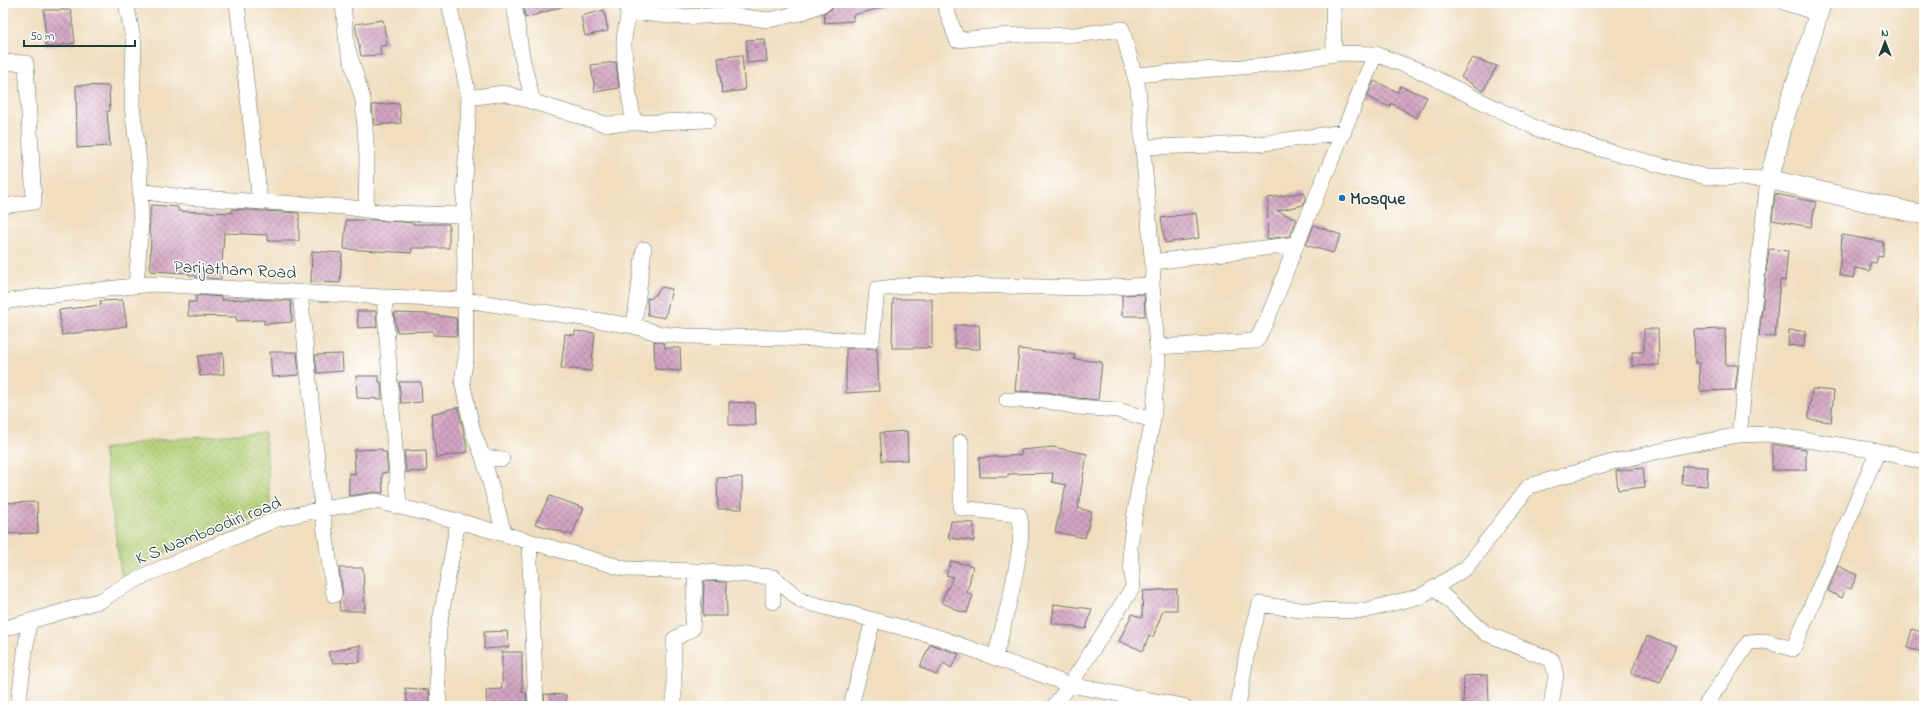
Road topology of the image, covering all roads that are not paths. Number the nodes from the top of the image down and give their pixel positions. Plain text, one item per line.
1 (126, 3) edge
2 (237, 3) edge
3 (343, 3) edge
4 (449, 3) edge
5 (514, 3) edge
6 (825, 3) edge
7 (944, 3) edge
8 (1333, 3) edge
9 (1786, 3) edge
10 (627, 7) edge
11 (1820, 8) edge
12 (1334, 54) junction
13 (1376, 54) junction
14 (3, 62) edge
15 (1135, 75) junction
16 (469, 98) junction
17 (533, 102) junction
18 (708, 120) dead end
19 (634, 123) junction
20 (1344, 132) junction
21 (1144, 147) junction
22 (1768, 179) junction
23 (140, 191) junction
24 (260, 202) junction
25 (3, 206) edge
26 (366, 210) junction
27 (465, 215) junction
28 (1924, 215) edge
29 (1296, 244) junction
30 (644, 250) dead end
31 (1152, 262) junction
32 (1152, 285) junction
33 (136, 286) junction
34 (300, 292) junction
35 (384, 297) junction
36 (466, 300) junction
37 (3, 302) edge
38 (634, 326) junction
39 (1157, 347) junction
40 (1007, 400) dead end
41 (1153, 420) junction
42 (1739, 434) junction
43 (961, 442) dead end
44 (1878, 451) junction
45 (483, 457) junction
46 (502, 459) dead end
47 (1924, 462) edge
48 (399, 506) junction
49 (322, 509) junction
50 (458, 520) junction
51 (504, 533) junction
52 (529, 541) junction
53 (696, 571) junction
54 (773, 577) junction
55 (1435, 588) junction
56 (334, 595) dead end
57 (773, 602) dead end
58 (873, 620) junction
59 (29, 622) junction
60 (3, 629) edge
61 (994, 657) junction
62 (1070, 685) junction
63 (18, 706) edge
64 (439, 706) edge
65 (536, 706) edge
66 (674, 706) edge
67 (851, 706) edge
68 (1054, 706) edge
69 (1181, 706) edge
70 (1238, 706) edge
71 (1551, 706) edge
72 (1705, 706) edge

1 - 23 street
2 - 24 street
3 - 26 street
4 - 16 street
5 - 17 street
6 - 10 street
7 - 15 street
8 - 12 street
9 - 11 street
10 - 19 street
11 - 22 main road
12 - 13 street
12 - 15 street
13 - 20 street
13 - 22 street
14 - 25 street
15 - 21 street
16 - 17 street
16 - 27 street
17 - 19 street
18 - 19 street
20 - 21 street
20 - 29 street
21 - 31 street
22 - 28 main road
22 - 42 street
23 - 24 street
23 - 33 street
24 - 26 street
26 - 27 street
27 - 36 street
29 - 31 street
29 - 39 street
30 - 38 street
31 - 32 street
32 - 38 street, Parijatham Road
32 - 39 street
33 - 34 street, Parijatham Road
33 - 37 street, Parijatham Road
34 - 35 street, Parijatham Road
34 - 49 street
35 - 36 street, Parijatham Road
35 - 48 street
36 - 38 street, Parijatham Road
36 - 45 street
39 - 41 street
40 - 41 street
41 - 62 street
42 - 44 street
42 - 55 street
43 - 61 street
44 - 47 street
44 - 72 street
45 - 46 street
45 - 51 street
48 - 49 street, K S Namboodiri road
48 - 50 street, K S Namboodiri road
49 - 56 street
49 - 59 street, K S Namboodiri road
50 - 51 street, K S Namboodiri road
50 - 64 street
51 - 52 street, K S Namboodiri road
52 - 53 street, K S Namboodiri road
52 - 65 street
53 - 54 street, K S Namboodiri road
53 - 66 street
54 - 57 street
54 - 58 street
55 - 70 street
55 - 71 street
58 - 61 street
58 - 67 street
59 - 60 street, K S Namboodiri road
59 - 63 street
61 - 62 street
62 - 68 street
62 - 69 street

